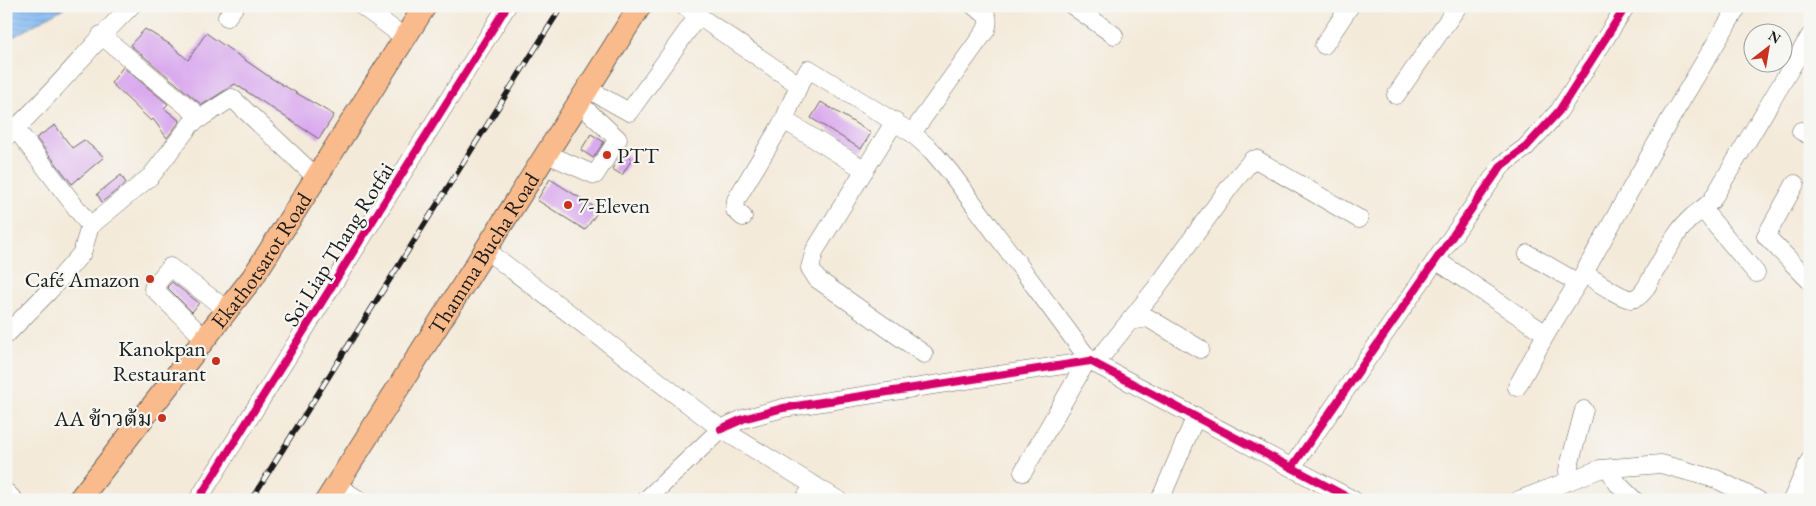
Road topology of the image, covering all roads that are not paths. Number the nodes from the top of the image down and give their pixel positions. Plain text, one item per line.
1 (131, 6) edge
2 (362, 6) edge
3 (425, 6) edge
4 (507, 6) edge
5 (640, 6) edge
6 (974, 6) edge
7 (1073, 6) edge
8 (1350, 6) edge
9 (1458, 6) edge
10 (1626, 6) edge
11 (1738, 6) edge
12 (691, 11) edge
13 (101, 35) junction
14 (1114, 35) dead end
15 (1810, 36) edge
16 (405, 38) junction
17 (1324, 45) dead end
18 (799, 85) junction
19 (1396, 95) dead end
20 (583, 96) junction
21 (201, 118) junction
22 (784, 120) junction
23 (895, 121) junction
24 (11, 133) edge
25 (912, 133) junction
26 (547, 154) junction
27 (865, 170) junction
28 (317, 178) junction
29 (1795, 184) dead end
30 (1703, 210) junction
31 (742, 217) dead end
32 (1359, 219) dead end
33 (90, 226) junction
34 (486, 250) junction
35 (1528, 254) dead end
36 (1436, 260) junction
37 (1756, 273) dead end
38 (1581, 278) junction
39 (1810, 281) edge
40 (227, 310) junction
41 (1130, 320) junction
42 (1546, 334) junction
43 (6, 335) edge
44 (205, 339) junction
45 (1200, 349) dead end
46 (924, 354) dead end
47 (1090, 362) junction
48 (1517, 388) dead end
49 (1584, 410) dead end
50 (1196, 416) junction
51 (721, 429) junction
52 (1810, 460) edge
53 (1292, 468) junction
54 (1609, 468) junction
55 (1023, 472) dead end
56 (1570, 481) junction
57 (814, 485) junction
58 (6, 492) edge
59 (331, 492) edge
60 (1541, 496) edge
61 (14, 500) edge
62 (79, 500) edge
63 (198, 500) edge
64 (359, 500) edge
65 (646, 500) edge
66 (804, 500) edge
67 (838, 500) edge
68 (1160, 500) edge
69 (1353, 500) edge
70 (1519, 500) edge
71 (1634, 500) edge
72 (1758, 500) edge
73 (1792, 500) edge

1 - 13 street
2 - 16 street
3 - 16 main road, Ekathotsarot Road
4 - 63 street, Soi Liap Thang Rotfai
5 - 20 main road, Thamma Bucha Road
6 - 25 street
7 - 14 street
8 - 17 street
9 - 19 street
10 - 36 street
11 - 38 street
12 - 18 street
12 - 20 street
13 - 21 street
13 - 24 street
15 - 30 street
16 - 28 main road, Ekathotsarot Road
18 - 22 street
18 - 23 street
20 - 26 main road, Thamma Bucha Road
20 - 26 street
21 - 28 street
21 - 33 street
22 - 27 street
22 - 31 street
23 - 25 street
23 - 27 street
24 - 33 street
25 - 47 street
26 - 34 main road, Thamma Bucha Road
27 - 46 street
28 - 40 main road, Ekathotsarot Road
29 - 39 street
30 - 37 street
30 - 38 street
32 - 41 street
33 - 43 street
34 - 51 street
34 - 59 main road, Thamma Bucha Road
35 - 38 street
36 - 42 street
36 - 53 street
38 - 42 street
40 - 44 main road, Ekathotsarot Road
40 - 44 street
41 - 45 street
41 - 47 street
42 - 48 street
44 - 62 main road, Ekathotsarot Road
47 - 50 street
47 - 51 street
47 - 55 street
49 - 56 street
50 - 53 street
50 - 68 street
51 - 57 street
51 - 65 street
52 - 73 street
53 - 69 street
54 - 56 street
54 - 71 street
54 - 72 street
56 - 60 street
57 - 66 street
57 - 67 street
58 - 61 street
59 - 64 street
60 - 70 street

